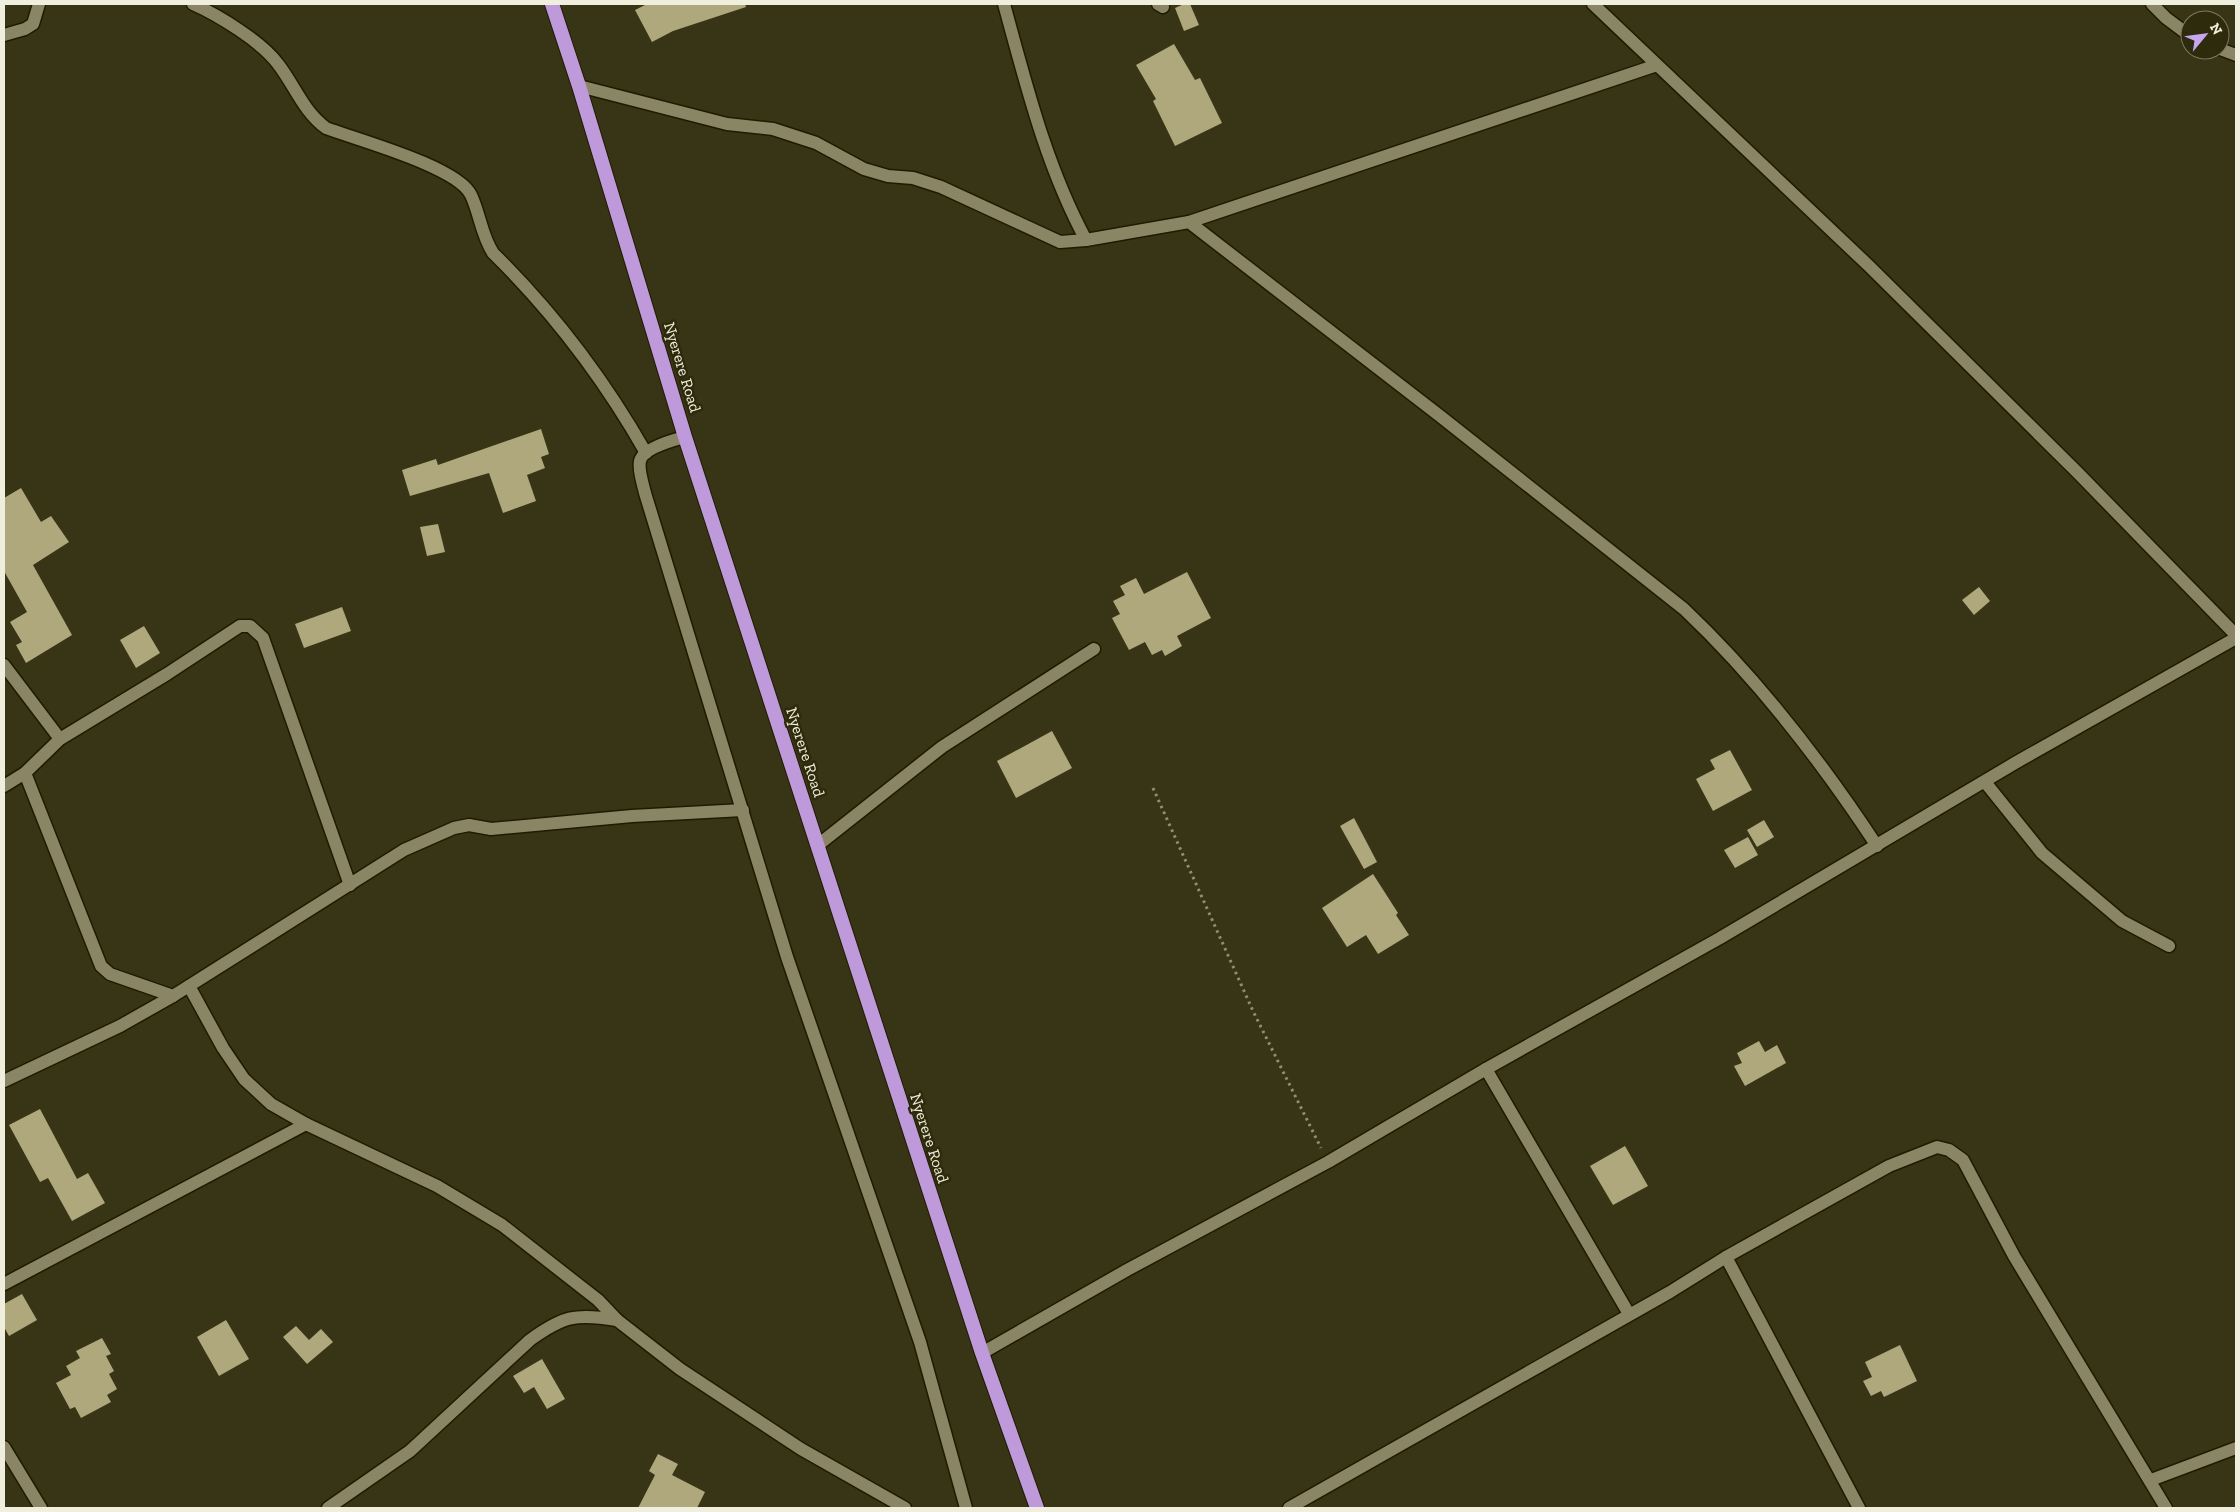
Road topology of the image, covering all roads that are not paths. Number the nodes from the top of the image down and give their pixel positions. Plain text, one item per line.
1 (39, 4) edge
2 (193, 4) edge
3 (552, 4) edge
4 (1004, 4) edge
5 (1593, 4) edge
6 (2152, 4) edge
7 (2180, 28) edge
8 (4, 36) edge
9 (1658, 65) junction
10 (579, 86) junction
11 (1189, 222) junction
12 (1086, 240) junction
13 (685, 437) junction
14 (646, 453) junction
15 (2236, 636) edge
16 (1094, 649) dead end
17 (4, 665) edge
18 (60, 739) junction
19 (25, 774) junction
20 (1985, 782) junction
21 (4, 786) edge
22 (743, 810) junction
23 (818, 845) junction
24 (1877, 846) junction
25 (350, 885) junction
26 (2169, 946) dead end
27 (189, 986) junction
28 (174, 996) junction
29 (1486, 1069) junction
30 (4, 1081) edge
31 (306, 1124) junction
32 (1726, 1257) junction
33 (4, 1284) edge
34 (1629, 1314) junction
35 (617, 1320) junction
36 (982, 1353) junction
37 (4, 1447) edge
38 (2236, 1448) edge
39 (2151, 1480) junction
40 (41, 1508) edge
41 (328, 1508) edge
42 (905, 1508) edge
43 (966, 1508) edge
44 (1037, 1508) edge
45 (1289, 1508) edge
46 (1859, 1508) edge
47 (2166, 1508) edge

1 - 8 street
2 - 14 street
3 - 10 highway, Nyerere Road
4 - 12 street
5 - 9 street
6 - 7 street
9 - 11 street
9 - 15 street
10 - 12 street
10 - 13 highway, Nyerere Road
11 - 12 street
11 - 24 street
13 - 14 street
13 - 23 highway, Nyerere Road
14 - 22 street
15 - 20 street
16 - 23 street
17 - 18 street
18 - 19 street
18 - 25 street
19 - 21 street
19 - 28 street
20 - 24 street
20 - 26 street
22 - 25 street
22 - 43 street
23 - 36 highway, Nyerere Road
24 - 29 street
25 - 27 street
27 - 28 street
27 - 31 street
28 - 30 street
29 - 34 street
29 - 36 street
31 - 33 street
31 - 35 street
32 - 34 street
32 - 39 street
32 - 46 street
34 - 45 street
35 - 41 street
35 - 42 street
36 - 44 highway, Nyerere Road
37 - 40 street
38 - 39 street
39 - 47 street

